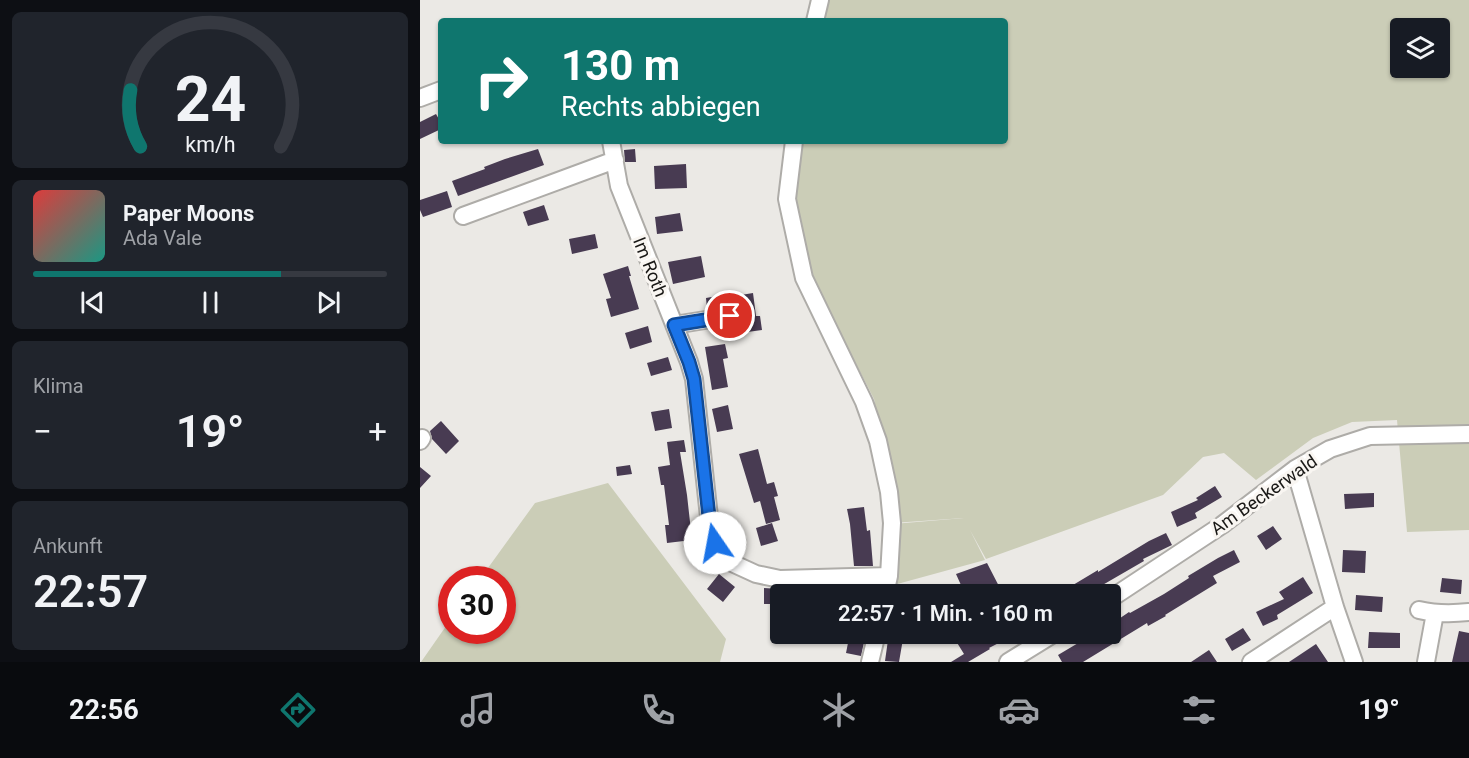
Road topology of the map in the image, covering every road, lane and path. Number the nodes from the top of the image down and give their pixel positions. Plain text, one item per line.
1 (820, 0) edge
2 (816, 18) edge
3 (438, 91) edge
4 (420, 98) edge
5 (612, 144) edge
6 (794, 144) edge
7 (615, 160) junction
8 (464, 216) dead end
9 (730, 316) dead end
10 (674, 325) junction
11 (1469, 434) edge
12 (1295, 469) junction
13 (889, 576) junction
14 (887, 584) edge
15 (1121, 591) edge
16 (1335, 608) junction
17 (1469, 612) edge
18 (874, 644) edge
19 (1037, 644) edge
20 (870, 662) edge
21 (1008, 662) edge
22 (1251, 662) edge
23 (1354, 662) edge
24 (1426, 662) edge

1 - 2 street
3 - 4 street
5 - 7 street, Im Roth
6 - 13 street
7 - 8 street
7 - 10 street, Im Roth
9 - 10 street
10 - 13 street, Im Roth
11 - 12 street, Am Beckerwald
12 - 15 street, Am Beckerwald
12 - 16 street
13 - 14 street
16 - 22 street
16 - 23 street
17 - 24 street
18 - 20 street
19 - 21 street

